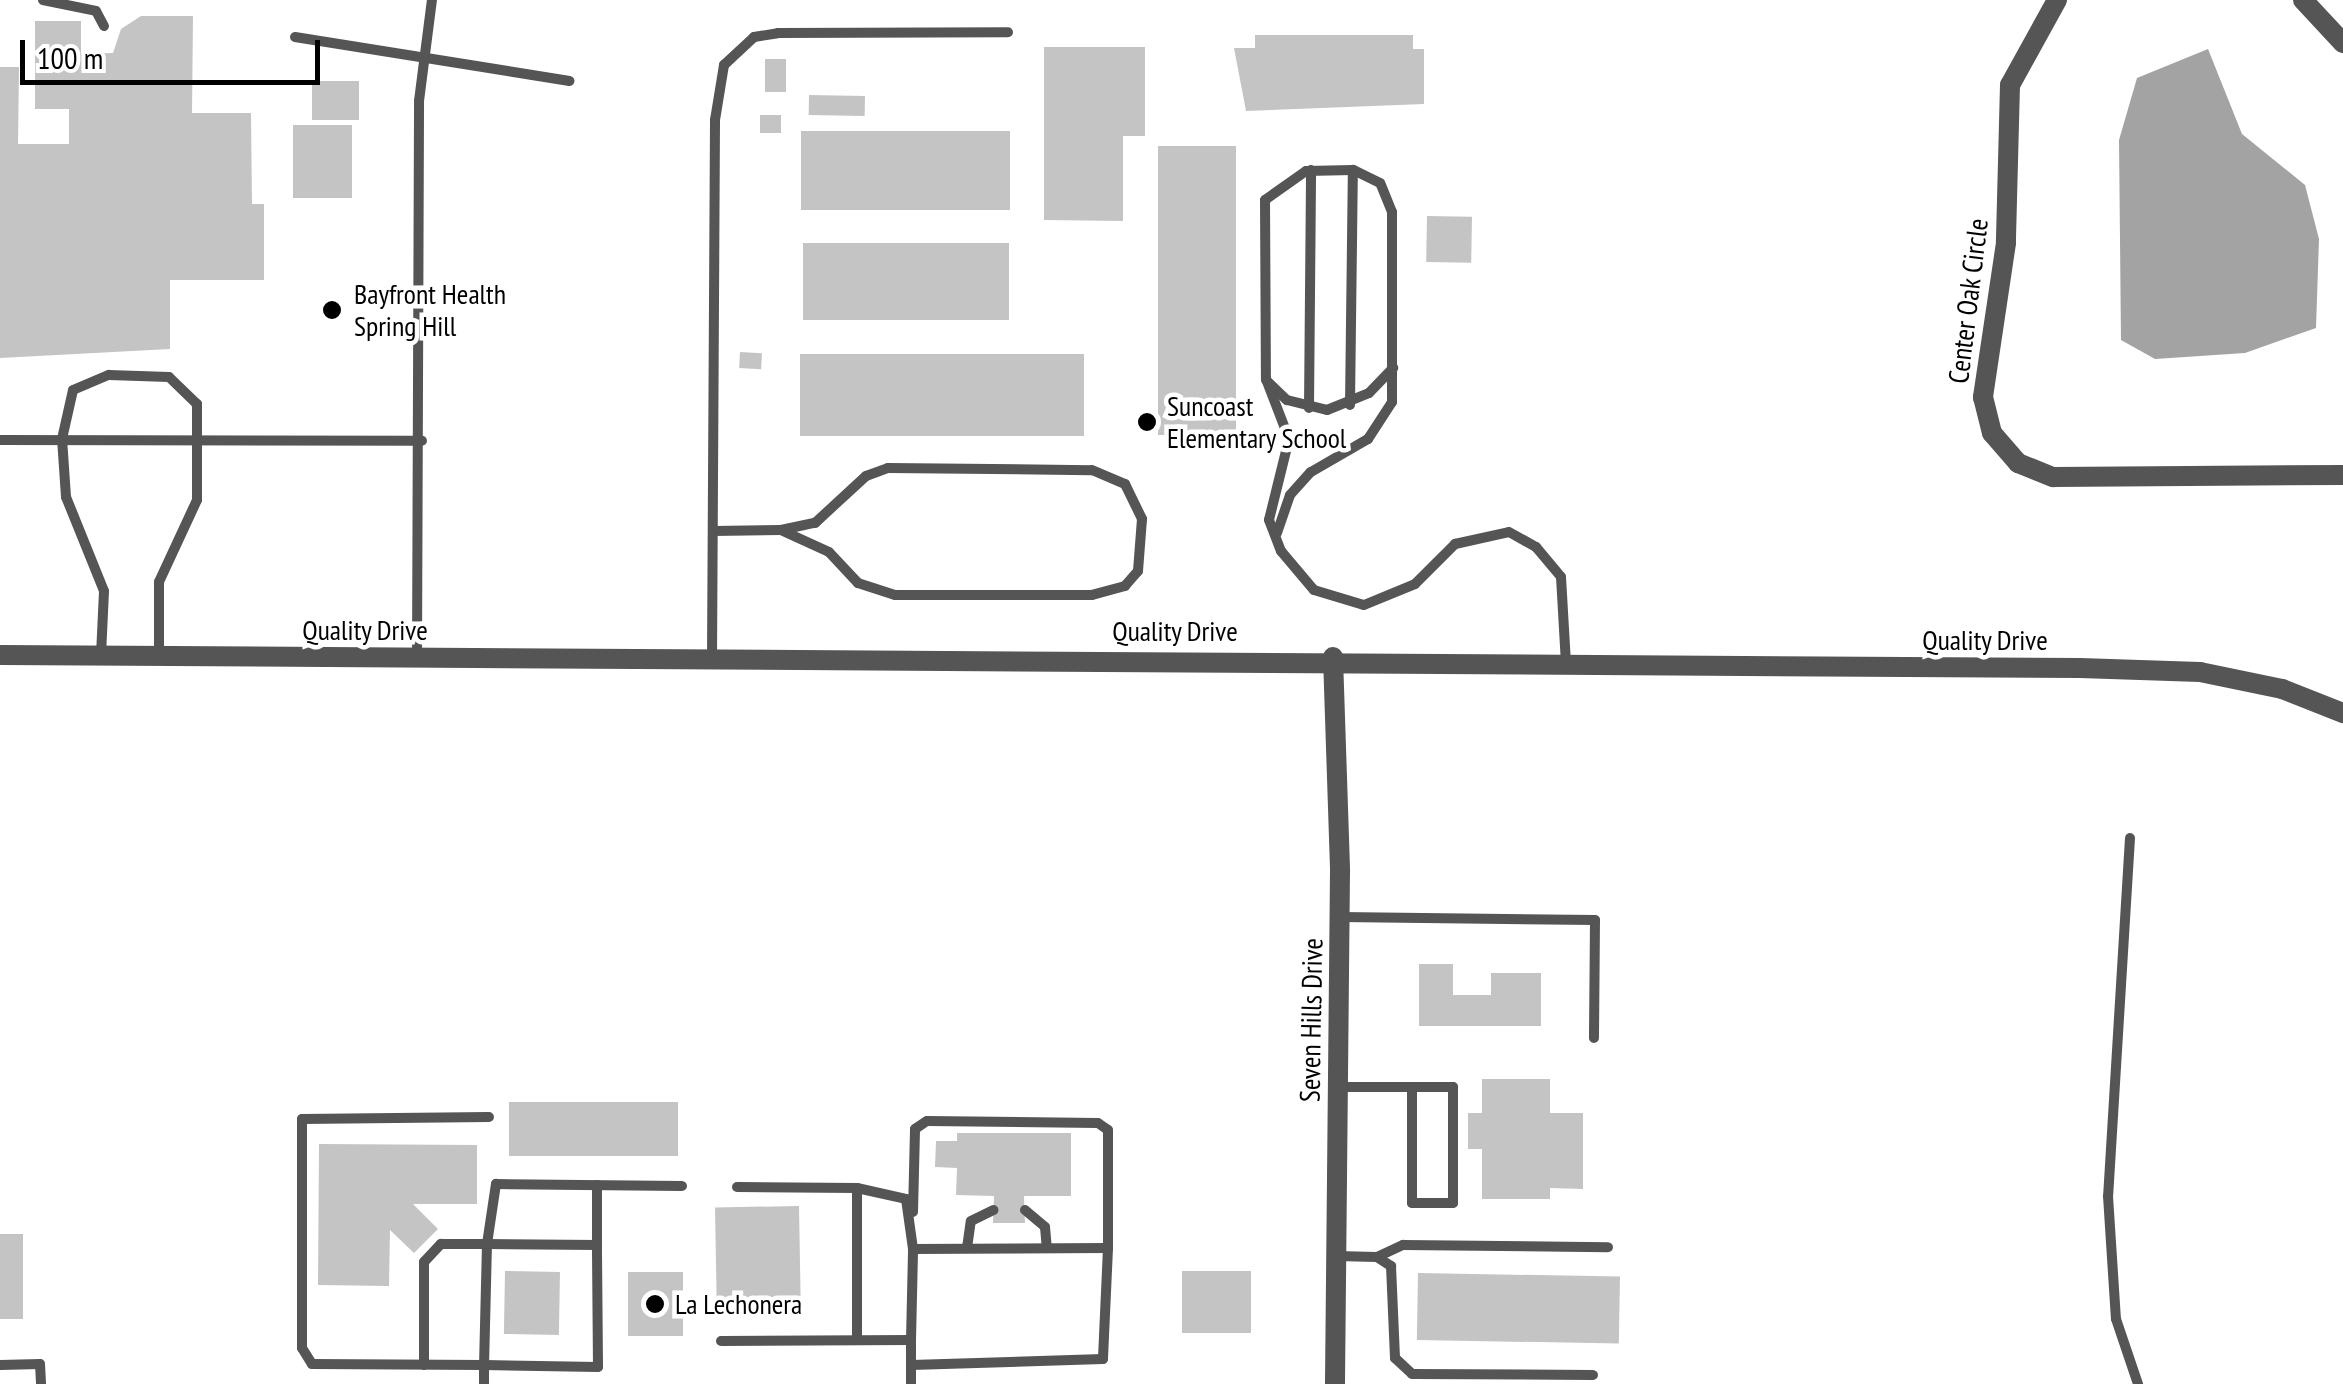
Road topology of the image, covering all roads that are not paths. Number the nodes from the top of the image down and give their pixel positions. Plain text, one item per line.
1 (43, 0) edge
2 (432, 0) edge
3 (2057, 0) edge
4 (2303, 0) edge
5 (104, 26) dead end
6 (1008, 32) dead end
7 (295, 38) dead end
8 (2343, 44) edge
9 (423, 61) junction
10 (569, 81) dead end
11 (1311, 170) junction
12 (1353, 170) junction
13 (1394, 368) junction
14 (1266, 379) junction
15 (1350, 405) junction
16 (1308, 408) junction
17 (62, 439) junction
18 (0, 440) edge
19 (422, 441) junction
20 (198, 442) junction
21 (2343, 475) edge
22 (781, 530) junction
23 (712, 531) junction
24 (1276, 534) junction
25 (0, 655) edge
26 (101, 656) junction
27 (159, 656) junction
28 (417, 658) junction
29 (1333, 658) junction
30 (712, 659) junction
31 (1566, 663) junction
32 (2343, 713) edge
33 (2130, 838) dead end
34 (1340, 917) junction
35 (1594, 1038) dead end
36 (1338, 1088) junction
37 (1412, 1088) junction
38 (489, 1116) dead end
39 (597, 1186) junction
40 (682, 1186) dead end
41 (737, 1187) dead end
42 (858, 1188) junction
43 (994, 1210) dead end
44 (1025, 1210) dead end
45 (913, 1212) junction
46 (487, 1244) junction
47 (598, 1245) junction
48 (1608, 1247) dead end
49 (967, 1248) junction
50 (1047, 1248) junction
51 (1108, 1248) junction
52 (913, 1249) junction
53 (1336, 1256) junction
54 (1377, 1257) junction
55 (856, 1340) junction
56 (912, 1340) junction
57 (721, 1341) dead end
58 (0, 1365) edge
59 (424, 1365) junction
60 (484, 1365) junction
61 (912, 1366) junction
62 (1592, 1375) dead end
63 (40, 1384) edge
64 (484, 1384) edge
65 (911, 1384) edge
66 (1335, 1384) edge
67 (2138, 1384) edge

1 - 5 lane
2 - 9 lane
3 - 21 street, Center Oak Circle
4 - 8 street
6 - 23 lane
7 - 9 lane
9 - 10 lane
9 - 19 lane
11 - 12 lane
11 - 14 lane
11 - 16 lane
12 - 13 lane
12 - 15 lane
13 - 15 lane
13 - 24 lane
14 - 16 lane
14 - 24 lane
15 - 16 lane
17 - 18 lane
17 - 20 lane
17 - 20 lane
17 - 26 lane
19 - 20 lane
19 - 28 lane
20 - 27 lane
22 - 22 lane
22 - 23 lane
23 - 30 lane
24 - 31 lane
25 - 26 street, Quality Drive
26 - 27 street, Quality Drive
27 - 28 street, Quality Drive
28 - 30 street, Quality Drive
29 - 30 street, Quality Drive
29 - 31 street, Quality Drive
29 - 34 street, Seven Hills Drive
31 - 32 street, Quality Drive
33 - 67 lane
34 - 35 lane
34 - 36 street, Seven Hills Drive
36 - 37 lane
36 - 53 street, Seven Hills Drive
37 - 37 lane
38 - 59 lane
39 - 40 lane
39 - 46 lane
39 - 47 lane
41 - 42 lane
42 - 45 lane
42 - 55 lane
43 - 49 lane
44 - 50 lane
45 - 51 lane
45 - 52 lane
46 - 47 lane
46 - 59 lane
46 - 60 lane
47 - 60 lane
48 - 54 lane
49 - 50 lane
49 - 52 lane
50 - 51 lane
51 - 61 lane
52 - 56 lane
53 - 54 lane
53 - 66 street, Seven Hills Drive
54 - 62 lane
55 - 56 lane
55 - 57 lane
56 - 61 lane
58 - 63 lane
59 - 60 lane
60 - 64 lane
61 - 65 lane

